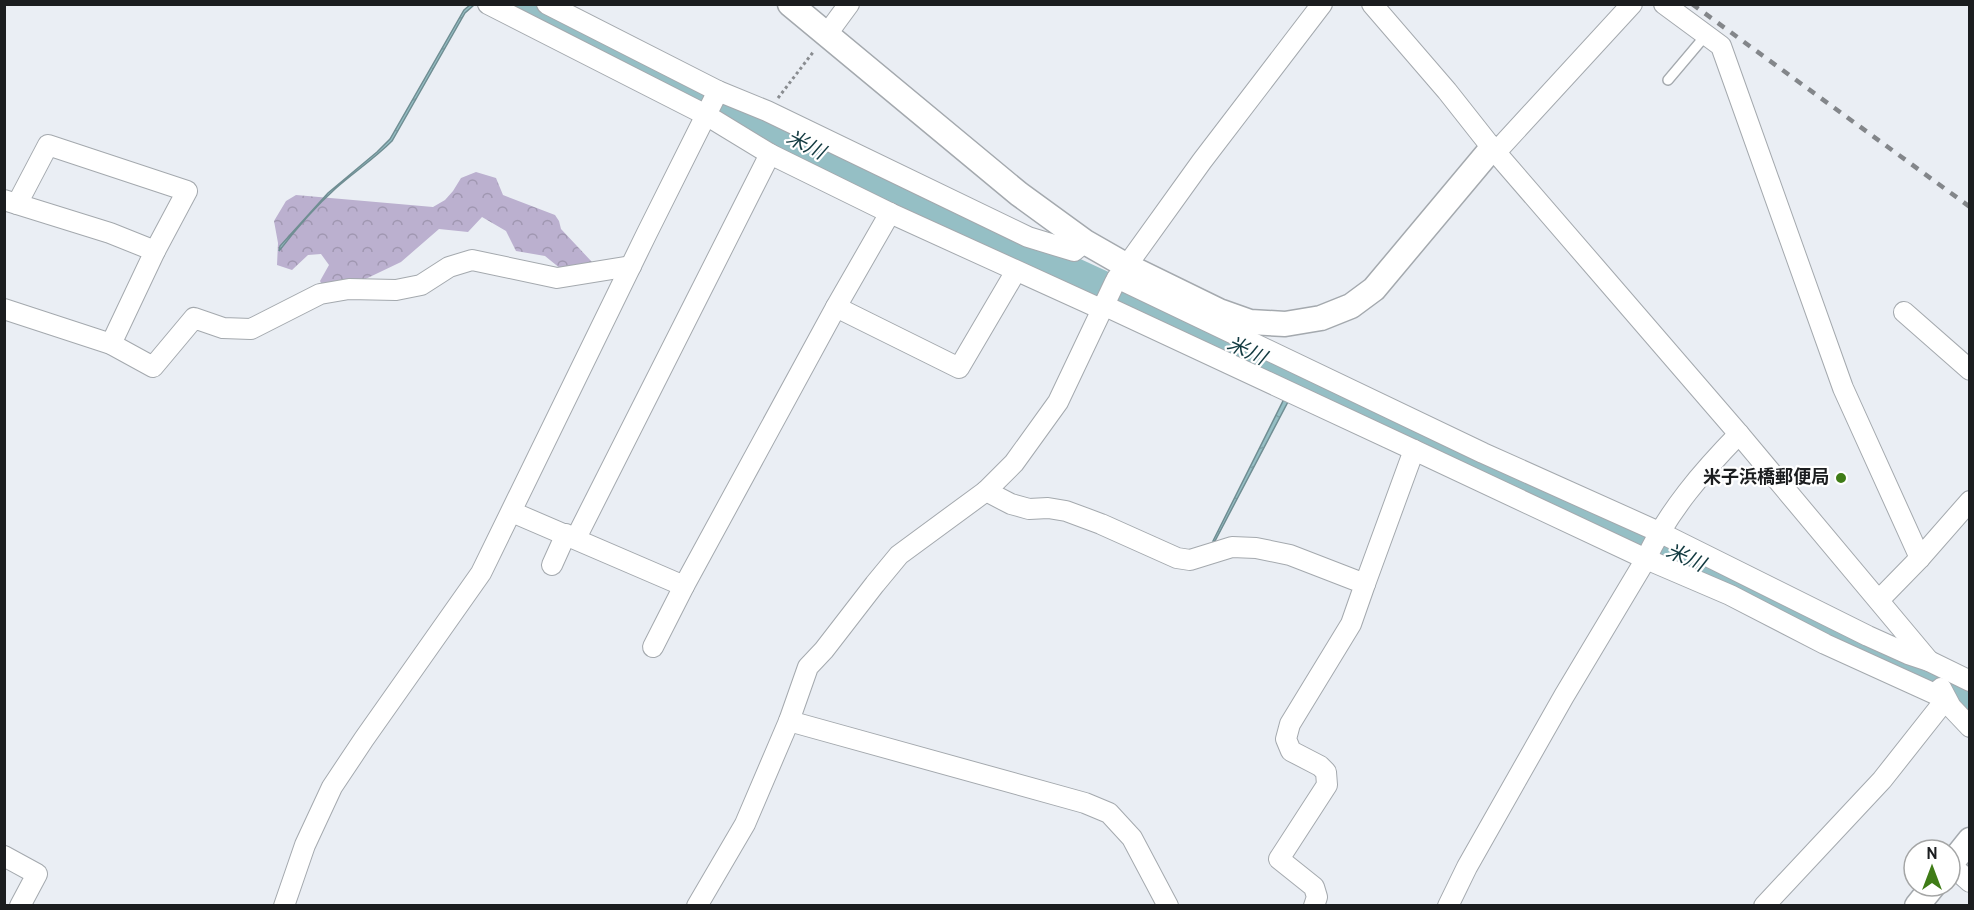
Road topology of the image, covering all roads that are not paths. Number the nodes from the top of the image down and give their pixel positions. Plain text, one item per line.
1 (488, 4) edge
2 (547, 4) edge
3 (790, 4) edge
4 (849, 4) edge
5 (1322, 4) edge
6 (1372, 4) edge
7 (1632, 4) edge
8 (1664, 4) edge
9 (827, 34) junction
10 (1706, 35) junction
11 (1668, 80) dead end
12 (718, 91) junction
13 (706, 115) junction
14 (1494, 150) junction
15 (770, 154) junction
16 (11, 202) edge
17 (890, 213) junction
18 (1085, 242) junction
19 (155, 251) junction
20 (631, 266) junction
21 (1017, 271) junction
22 (1120, 275) junction
23 (1103, 305) junction
24 (837, 307) junction
25 (4, 309) edge
26 (1904, 312) dead end
27 (111, 344) junction
28 (1970, 370) edge
29 (1739, 434) junction
30 (1414, 450) junction
31 (986, 490) junction
32 (1970, 501) edge
33 (512, 512) junction
34 (1658, 534) junction
35 (571, 536) junction
36 (1647, 557) junction
37 (1920, 558) junction
38 (552, 565) dead end
39 (1365, 584) junction
40 (684, 586) junction
41 (1879, 600) junction
42 (653, 647) dead end
43 (1930, 663) junction
44 (1970, 681) edge
45 (1945, 696) junction
46 (789, 722) junction
47 (1970, 727) edge
48 (4, 856) edge
49 (20, 906) edge
50 (284, 906) edge
51 (697, 906) edge
52 (1168, 906) edge
53 (1314, 906) edge
54 (1448, 906) edge
55 (1764, 906) edge

1 - 13 street
2 - 12 street
3 - 9 street
4 - 9 street
5 - 22 street
6 - 14 street
7 - 14 street
8 - 10 street
9 - 18 street
10 - 11 lane
10 - 37 street
12 - 13 street
12 - 18 street
13 - 15 street
13 - 20 street
14 - 22 street
14 - 29 street
15 - 17 street
15 - 35 street
16 - 19 street
16 - 19 street
17 - 21 street
17 - 24 street
18 - 22 street
19 - 27 street
20 - 27 street
20 - 33 street
21 - 23 street
21 - 24 street
22 - 23 street
22 - 34 street
23 - 30 street
23 - 31 street
24 - 40 street
25 - 27 street
26 - 28 street
29 - 34 street
29 - 41 street
30 - 36 street
30 - 39 street
31 - 39 street
31 - 46 street
32 - 37 street
33 - 35 street
33 - 50 street
34 - 36 street
34 - 43 street
35 - 38 street
35 - 40 street
36 - 45 street
36 - 54 street
37 - 41 street
39 - 53 street
40 - 42 street
41 - 43 street
43 - 44 street
43 - 45 street
45 - 47 street
45 - 55 street
46 - 51 street
46 - 52 street
48 - 49 street

